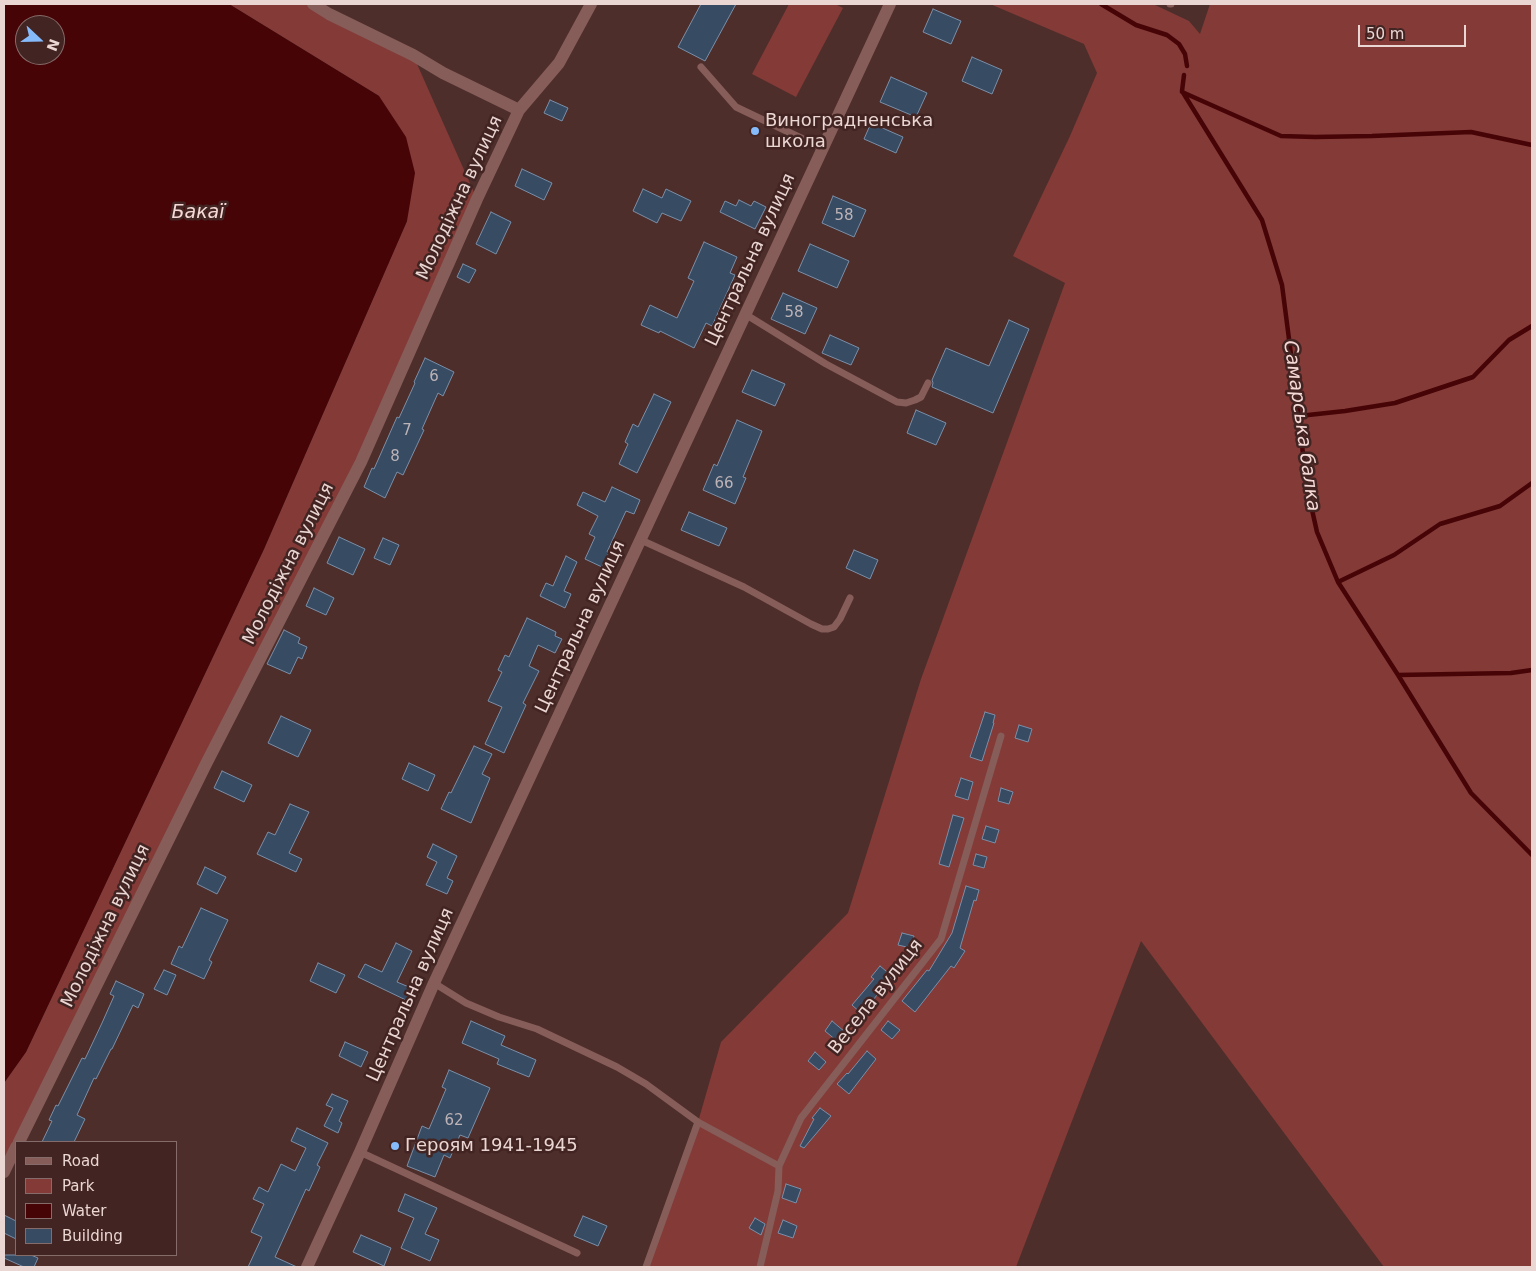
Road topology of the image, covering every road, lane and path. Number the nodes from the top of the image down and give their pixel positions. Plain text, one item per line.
1 (313, 4) edge
2 (591, 4) edge
3 (890, 4) edge
4 (701, 67) dead end
5 (519, 110) junction
6 (822, 148) junction
7 (745, 314) junction
8 (928, 383) dead end
9 (641, 540) junction
10 (850, 598) dead end
11 (1001, 736) dead end
12 (434, 983) junction
13 (698, 1122) junction
14 (19, 1141) edge
15 (15, 1149) edge
16 (360, 1152) junction
17 (779, 1166) junction
18 (4, 1172) edge
19 (577, 1253) dead end
20 (307, 1267) edge
21 (646, 1267) edge
22 (760, 1267) edge

1 - 5 street
2 - 5 street, Молодіжна вулиця
3 - 6 street, Центральна вулиця
4 - 6 lane
5 - 14 street, Молодіжна вулиця
6 - 7 street, Центральна вулиця
7 - 8 lane
7 - 9 street, Центральна вулиця
9 - 10 lane
9 - 12 street, Центральна вулиця
11 - 17 lane, Весела вулиця
12 - 13 lane
12 - 16 street, Центральна вулиця
13 - 17 lane
13 - 21 lane
15 - 18 street
16 - 19 lane
16 - 20 street, Центральна вулиця
17 - 22 lane, Весела вулиця

